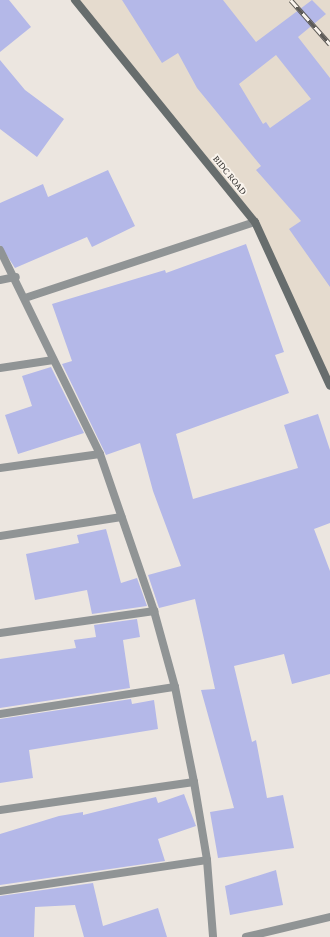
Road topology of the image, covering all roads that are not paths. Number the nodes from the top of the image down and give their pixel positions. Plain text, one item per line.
1 (75, 0) edge
2 (255, 222) junction
3 (0, 250) edge
4 (16, 277) junction
5 (0, 280) edge
6 (26, 298) junction
7 (53, 360) junction
8 (0, 368) edge
9 (330, 386) edge
10 (100, 454) junction
11 (0, 468) edge
12 (122, 517) junction
13 (0, 536) edge
14 (154, 611) junction
15 (0, 633) edge
16 (176, 687) junction
17 (0, 714) edge
18 (194, 782) junction
19 (0, 810) edge
20 (207, 860) junction
21 (0, 891) edge
22 (330, 917) edge
23 (213, 937) edge
24 (246, 937) edge

1 - 2 main road, BIDC ROAD
2 - 6 street
2 - 9 main road, BIDC ROAD
3 - 4 street
4 - 5 street
4 - 6 street
6 - 7 street
7 - 8 street
7 - 10 street
10 - 11 street
10 - 12 street
12 - 13 street
12 - 14 street
14 - 15 street
14 - 16 street
16 - 17 street
16 - 18 street
18 - 19 street
18 - 20 street
20 - 21 street
20 - 23 street
22 - 24 street

